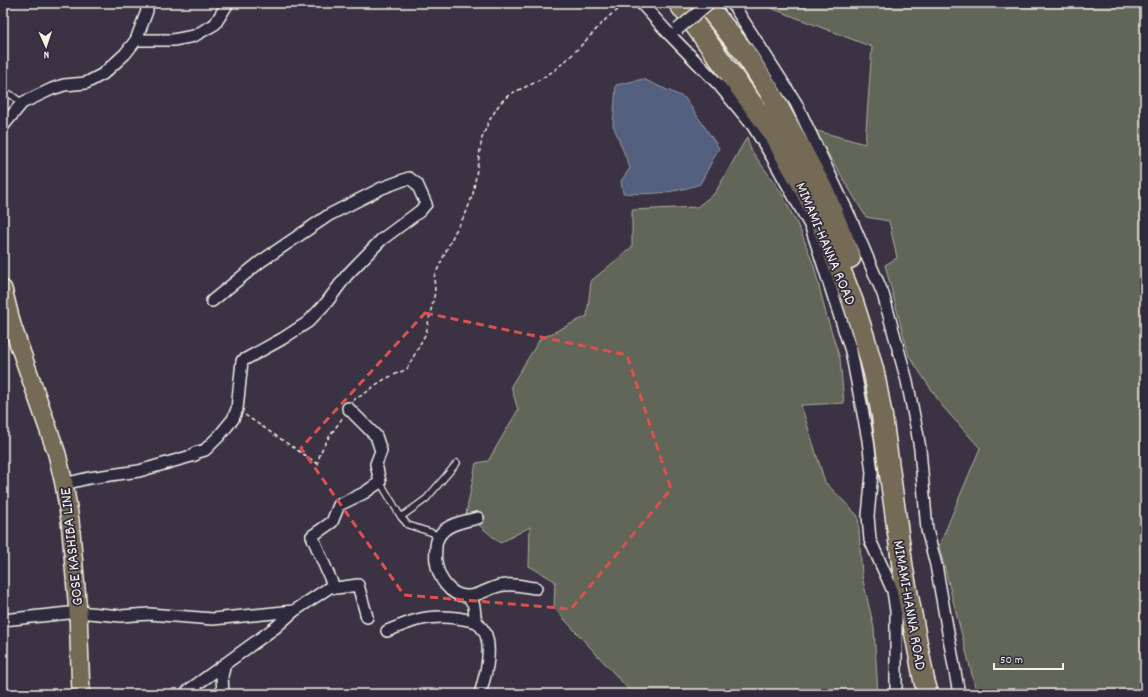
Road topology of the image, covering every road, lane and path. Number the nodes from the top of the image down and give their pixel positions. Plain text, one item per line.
1 (146, 3) edge
2 (228, 3) edge
3 (633, 3) edge
4 (641, 3) edge
5 (669, 3) edge
6 (679, 3) edge
7 (705, 3) edge
8 (709, 3) edge
9 (732, 3) edge
10 (674, 32) junction
11 (136, 40) junction
12 (707, 41) junction
13 (3, 94) edge
14 (22, 103) junction
15 (3, 126) edge
16 (3, 289) edge
17 (212, 301) dead end
18 (348, 408) junction
19 (237, 409) junction
20 (457, 463) dead end
21 (380, 482) junction
22 (64, 484) junction
23 (896, 516) junction
24 (401, 518) junction
25 (478, 518) dead end
26 (437, 539) junction
27 (332, 585) junction
28 (536, 588) dead end
29 (468, 596) junction
30 (294, 611) junction
31 (78, 612) junction
32 (367, 617) dead end
33 (3, 620) edge
34 (477, 622) junction
35 (387, 631) dead end
36 (225, 664) junction
37 (926, 687) edge
38 (81, 694) edge
39 (185, 694) edge
40 (223, 694) edge
41 (480, 694) edge
42 (896, 694) edge
43 (959, 694) edge

1 - 11 street
2 - 11 street
3 - 18 path
4 - 10 street
5 - 12 highway
6 - 12 highway, MIMAMI-HANNA ROAD
7 - 23 highway, MIMAMI-HANNA ROAD
8 - 10 street, bridge
9 - 43 street
10 - 42 street
11 - 14 street
12 - 23 highway, MIMAMI-HANNA ROAD
13 - 14 lane
14 - 15 street
16 - 22 main road, GOSE KASHIBA LINE
17 - 19 street
18 - 19 path
18 - 21 street
19 - 22 street
20 - 24 lane
21 - 24 lane
21 - 27 street
22 - 31 main road, GOSE KASHIBA LINE
23 - 37 highway, MIMAMI-HANNA ROAD
24 - 26 lane
25 - 26 street
26 - 29 street
27 - 30 street
27 - 32 street
28 - 29 street
29 - 34 street
30 - 31 street
30 - 36 street
31 - 33 street
31 - 38 main road, GOSE KASHIBA LINE
34 - 35 street
34 - 41 street
36 - 39 street
36 - 40 street

